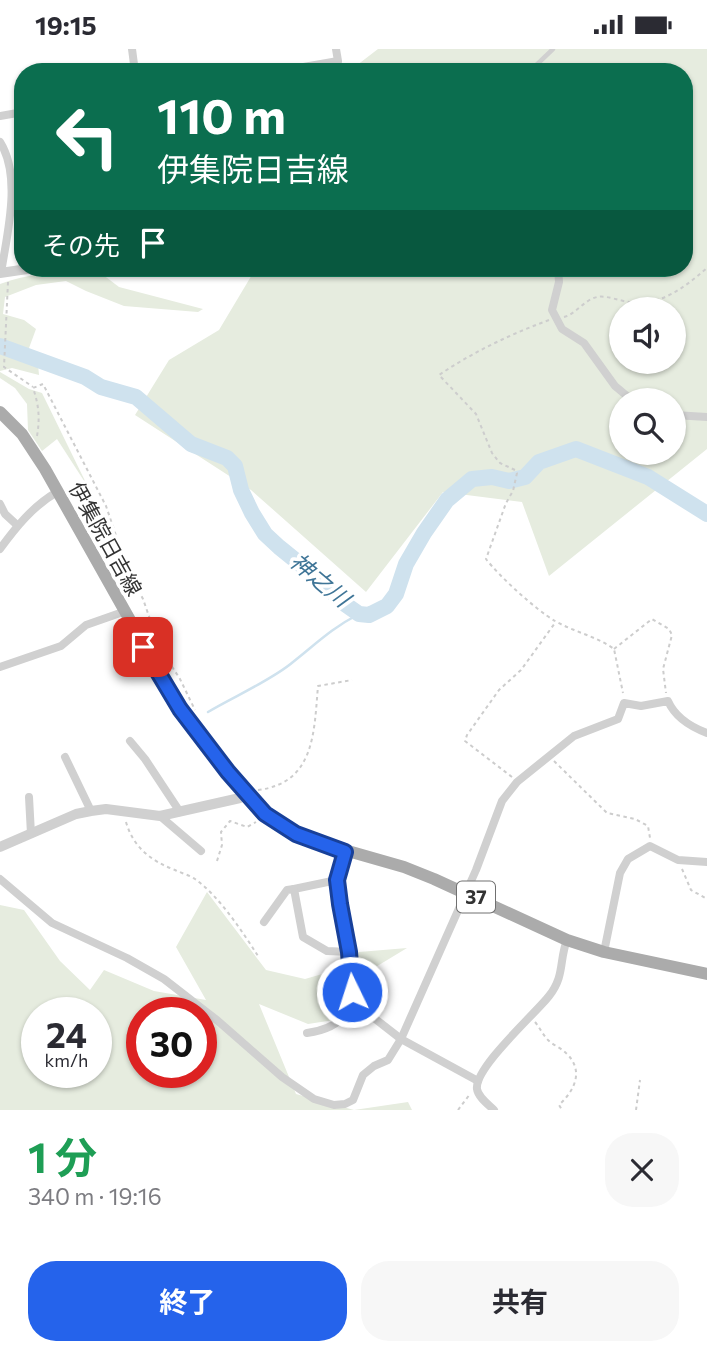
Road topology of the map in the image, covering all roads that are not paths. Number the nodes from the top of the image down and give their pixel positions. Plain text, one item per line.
1 (336, 49) edge
2 (553, 49) edge
3 (327, 63) edge
4 (538, 63) edge
5 (0, 142) edge
6 (3, 273) edge
7 (559, 277) edge
8 (617, 388) edge
9 (0, 412) edge
10 (686, 416) edge
11 (707, 417) edge
12 (57, 492) junction
13 (0, 504) edge
14 (18, 525) junction
15 (0, 549) edge
16 (123, 612) junction
17 (0, 667) edge
18 (707, 733) edge
19 (130, 741) dead end
20 (65, 757) dead end
21 (247, 794) junction
22 (29, 797) dead end
23 (91, 811) junction
24 (180, 812) junction
25 (160, 816) junction
26 (31, 834) junction
27 (0, 847) edge
28 (201, 851) dead end
29 (345, 852) junction
30 (707, 862) edge
31 (0, 879) edge
32 (337, 880) junction
33 (294, 889) junction
34 (466, 892) junction
35 (264, 922) dead end
36 (567, 940) junction
37 (349, 952) junction
38 (604, 952) junction
39 (707, 974) edge
40 (351, 1000) junction
41 (307, 1033) dead end
42 (401, 1039) junction
43 (478, 1085) junction
44 (494, 1110) edge

1 - 3 street
2 - 4 lane
5 - 6 street
7 - 8 street
9 - 12 main road, 伊集院日吉線 / 37
10 - 11 street
12 - 14 street
12 - 16 main road, 伊集院日吉線 / 37
13 - 14 street
14 - 15 street
16 - 17 street
16 - 21 main road, 伊集院日吉線 / 37
18 - 34 street
19 - 24 street
20 - 23 street
21 - 24 street
21 - 29 main road, 伊集院日吉線 / 37
22 - 26 street
23 - 25 street
23 - 26 street
24 - 25 street
25 - 28 street
26 - 27 street
29 - 32 street
29 - 34 main road, 伊集院日吉線 / 37
30 - 38 street
31 - 42 street
32 - 33 street
32 - 37 street
33 - 35 street
33 - 37 street
34 - 36 main road, 伊集院日吉線 / 37
34 - 42 street
36 - 38 main road, 伊集院日吉線 / 37
36 - 43 street
37 - 40 street
38 - 39 main road, 伊集院日吉線 / 37
40 - 41 street
40 - 42 street
42 - 43 street
43 - 44 street

